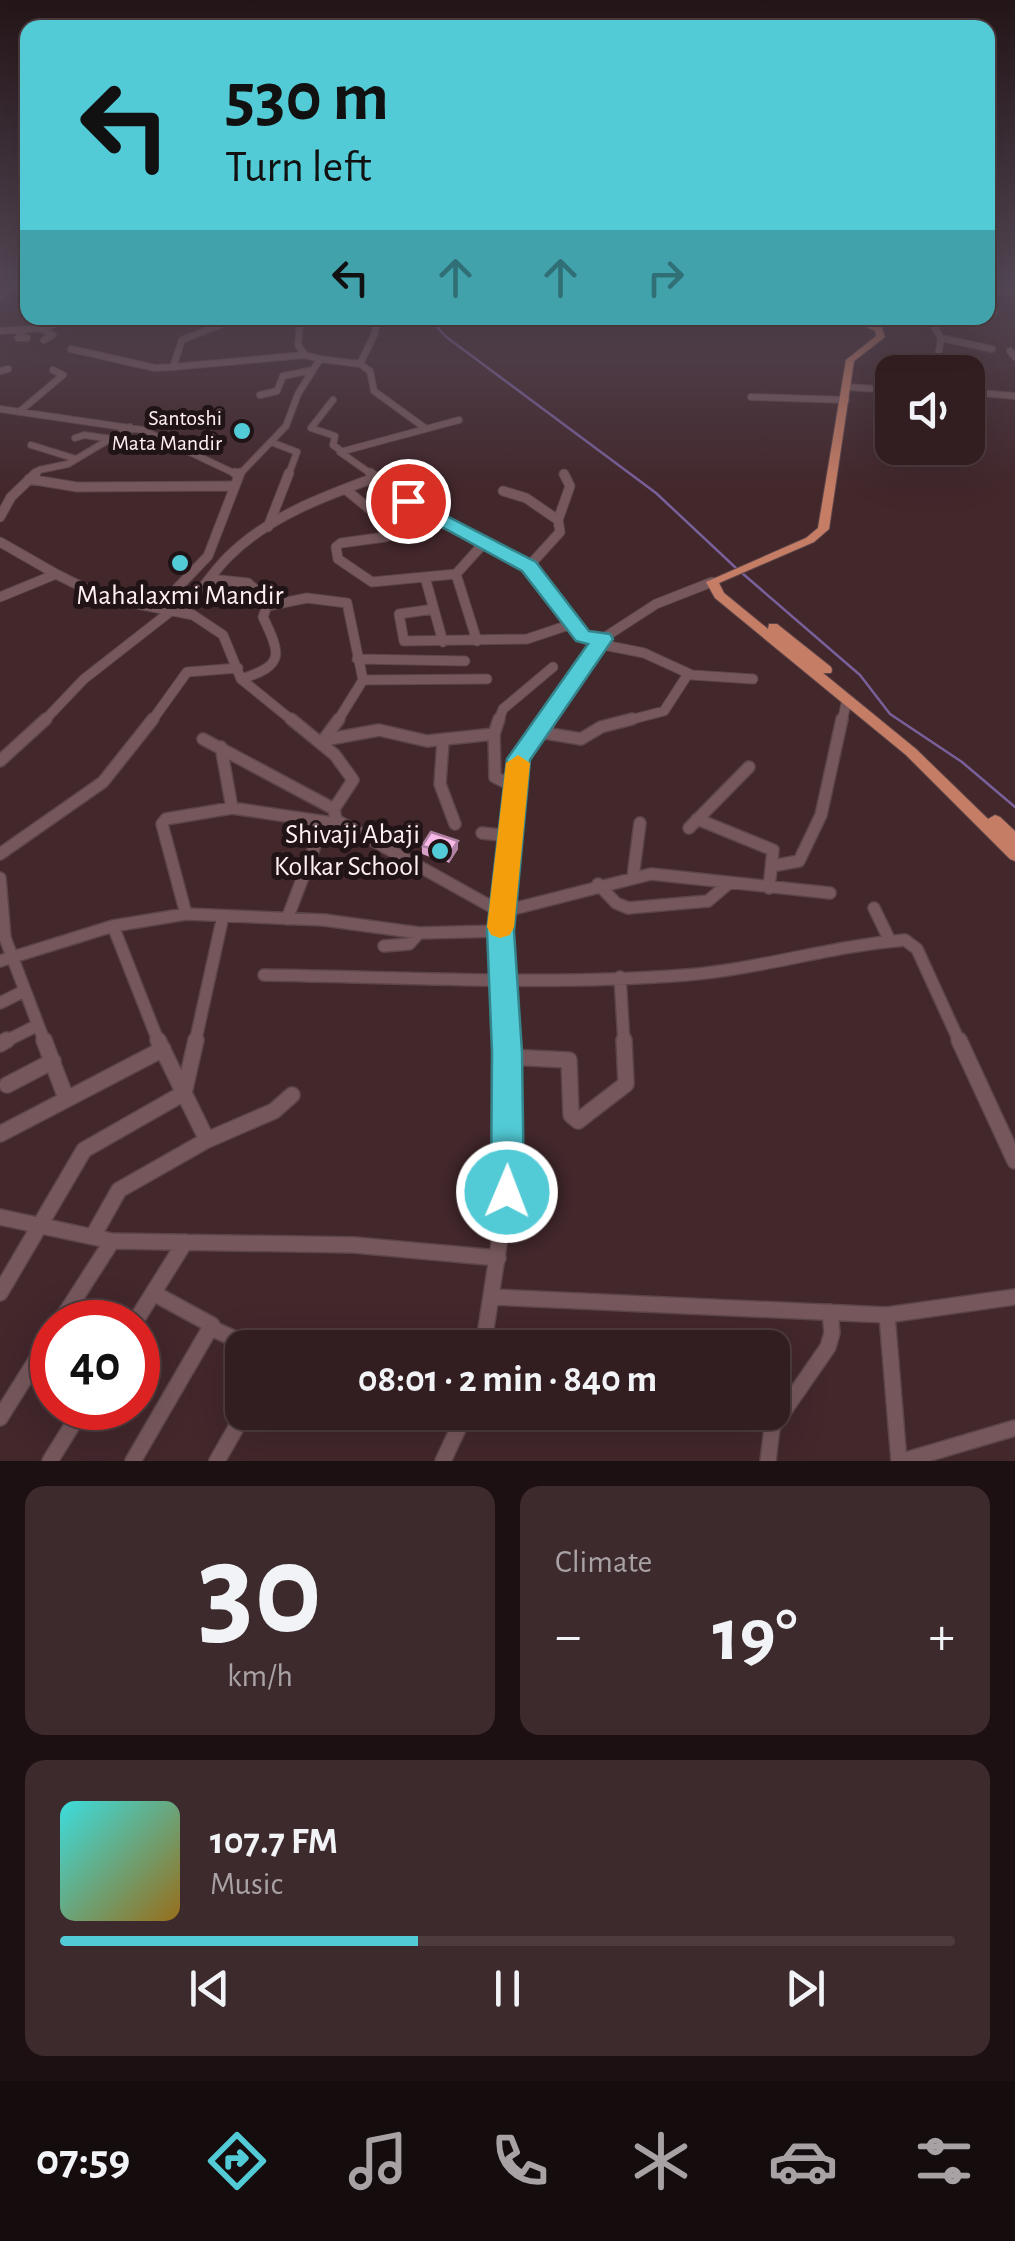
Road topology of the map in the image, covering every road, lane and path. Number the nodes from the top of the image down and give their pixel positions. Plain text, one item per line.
1 (90, 354) edge
2 (177, 354) edge
3 (365, 354) edge
4 (855, 354) edge
5 (305, 355) joint
6 (320, 359) junction
7 (360, 364) junction
8 (173, 366) junction
9 (52, 370) dead end
10 (313, 370) junction
11 (847, 386) junction
12 (875, 388) edge
13 (985, 393) edge
14 (260, 395) dead end
15 (1015, 396) edge
16 (751, 397) dead end
17 (333, 400) dead end
18 (846, 400) junction
19 (0, 409) edge
20 (19, 412) junction
21 (459, 420) dead end
22 (130, 426) junction
23 (426, 428) junction
24 (75, 438) dead end
25 (113, 439) junction
26 (270, 442) junction
27 (30, 445) dead end
28 (340, 450) junction
29 (76, 459) junction
30 (564, 474) dead end
31 (238, 475) junction
32 (374, 478) junction
33 (28, 479) junction
34 (232, 486) junction
35 (344, 489) junction
36 (503, 491) dead end
37 (0, 517) edge
38 (435, 519) junction
39 (558, 520) junction
40 (268, 528) junction
41 (399, 533) junction
42 (0, 542) edge
43 (484, 543) junction
44 (529, 566) junction
45 (56, 574) junction
46 (456, 574) junction
47 (211, 578) junction
48 (424, 578) junction
49 (712, 582) junction
50 (257, 591) dead end
51 (0, 597) edge
52 (158, 608) junction
53 (434, 609) junction
54 (177, 612) junction
55 (572, 624) junction
56 (477, 641) junction
57 (601, 641) junction
58 (443, 642) junction
59 (357, 660) junction
60 (465, 661) dead end
61 (553, 668) dead end
62 (240, 673) junction
63 (688, 674) junction
64 (486, 678) dead end
65 (753, 679) dead end
66 (362, 680) junction
67 (846, 699) junction
68 (539, 732) junction
69 (494, 734) junction
70 (203, 739) dead end
71 (443, 741) junction
72 (322, 742) junction
73 (221, 747) junction
74 (0, 761) edge
75 (749, 768) dead end
76 (514, 787) junction
77 (232, 808) junction
78 (334, 809) junction
79 (324, 822) junction
80 (341, 824) junction
81 (456, 824) dead end
82 (640, 824) dead end
83 (482, 833) dead end
84 (510, 836) junction
85 (1015, 840) edge
86 (0, 854) edge
87 (1015, 855) edge
88 (772, 866) junction
89 (634, 877) junction
90 (0, 878) edge
91 (730, 883) junction
92 (598, 884) junction
93 (769, 888) junction
94 (830, 893) dead end
95 (874, 908) dead end
96 (501, 912) junction
97 (186, 914) junction
98 (224, 916) junction
99 (288, 919) junction
100 (113, 926) junction
101 (500, 931) junction
102 (420, 933) junction
103 (890, 941) junction
104 (384, 946) dead end
105 (6, 958) edge
106 (264, 974) dead end
107 (620, 977) junction
108 (503, 980) junction
109 (24, 992) junction
110 (0, 1003) edge
111 (38, 1026) junction
112 (0, 1044) edge
113 (162, 1049) junction
114 (507, 1057) junction
115 (53, 1061) junction
116 (7, 1084) dead end
117 (184, 1093) junction
118 (292, 1096) dead end
119 (66, 1098) junction
120 (0, 1134) edge
121 (207, 1140) junction
122 (1015, 1161) edge
123 (0, 1217) edge
124 (40, 1225) junction
125 (93, 1236) junction
126 (112, 1241) junction
127 (184, 1242) junction
128 (498, 1258) junction
129 (0, 1293) edge
130 (153, 1293) junction
131 (491, 1297) junction
132 (1015, 1297) edge
133 (74, 1300) edge
134 (149, 1300) edge
135 (830, 1312) junction
136 (886, 1315) junction
137 (211, 1328) junction
138 (485, 1330) edge
139 (225, 1335) edge
140 (30, 1370) edge
141 (0, 1418) edge
142 (1015, 1428) edge
143 (69, 1430) edge
144 (235, 1430) edge
145 (458, 1430) edge
146 (50, 1461) edge
147 (133, 1461) edge
148 (217, 1461) edge
149 (443, 1461) edge
150 (768, 1461) edge
151 (901, 1461) edge

1 - 8 street
2 - 8 street
3 - 7 street
4 - 11 main road
5 - 6 street
5 - 8 street
6 - 7 street
6 - 10 street
7 - 23 street
9 - 20 street
10 - 14 street
10 - 26 street
11 - 12 street
11 - 18 main road
13 - 15 street
16 - 18 street
17 - 28 street
18 - 49 main road
19 - 20 street
20 - 22 street
21 - 23 street
22 - 25 street
22 - 31 street
23 - 28 street
24 - 25 street
25 - 29 street
26 - 31 street
26 - 40 street
27 - 29 street
28 - 32 street
29 - 33 street
30 - 39 street
31 - 34 street
32 - 35 street
32 - 38 street
33 - 34 street
33 - 37 street
34 - 52 street
35 - 40 street
35 - 41 street
36 - 39 street
38 - 41 street
38 - 43 street
39 - 44 street
40 - 47 street
41 - 48 street
42 - 45 street
43 - 44 street
43 - 46 street
44 - 55 street
45 - 51 street
45 - 52 street
46 - 48 street
46 - 56 street
47 - 50 street
47 - 54 street
48 - 53 street
49 - 57 street
49 - 67 main road
49 - 85 main road
52 - 54 street
53 - 58 street
53 - 58 street
54 - 62 street
54 - 74 street
55 - 56 street
55 - 57 street
56 - 58 street
57 - 63 street
57 - 68 street
59 - 60 street
59 - 62 street
59 - 66 street
61 - 69 street
62 - 72 street
62 - 86 street
63 - 65 street
63 - 68 street
64 - 66 street
66 - 72 street
67 - 87 main road
67 - 88 street
68 - 76 street
69 - 71 street
69 - 76 street
70 - 73 street
71 - 72 street
71 - 81 street
72 - 78 street
73 - 77 street
73 - 78 street
75 - 88 street
76 - 84 street
77 - 79 street
77 - 97 street
78 - 80 street
79 - 80 street
79 - 99 street
80 - 96 street
82 - 89 street
83 - 84 street
84 - 96 street
88 - 93 street
89 - 91 street
89 - 92 street
90 - 105 street
91 - 92 street
91 - 93 street
92 - 96 street
93 - 94 street
95 - 103 street
96 - 101 street
97 - 98 street
97 - 100 street
98 - 99 street
98 - 117 street
99 - 102 street
100 - 105 street
100 - 113 street
101 - 102 street
101 - 108 street
102 - 104 street
103 - 107 street
103 - 122 street
105 - 109 street
106 - 108 street
107 - 108 street
107 - 114 street
108 - 114 street
109 - 110 street
109 - 111 street
111 - 112 street
111 - 115 street
113 - 117 street
113 - 119 street
114 - 128 street
115 - 116 street
115 - 119 street
117 - 121 street
117 - 124 street
118 - 121 street
119 - 120 street
121 - 125 street
123 - 124 street
124 - 125 street
124 - 129 street
125 - 126 street
126 - 127 street
126 - 133 street
127 - 128 street
127 - 130 street
128 - 131 street
130 - 134 street
130 - 137 street
131 - 135 street
131 - 138 street
132 - 136 street
135 - 136 street
135 - 150 street
136 - 151 street
137 - 139 street
137 - 147 street
140 - 141 street
142 - 151 street
143 - 146 street
144 - 148 street
145 - 149 street

